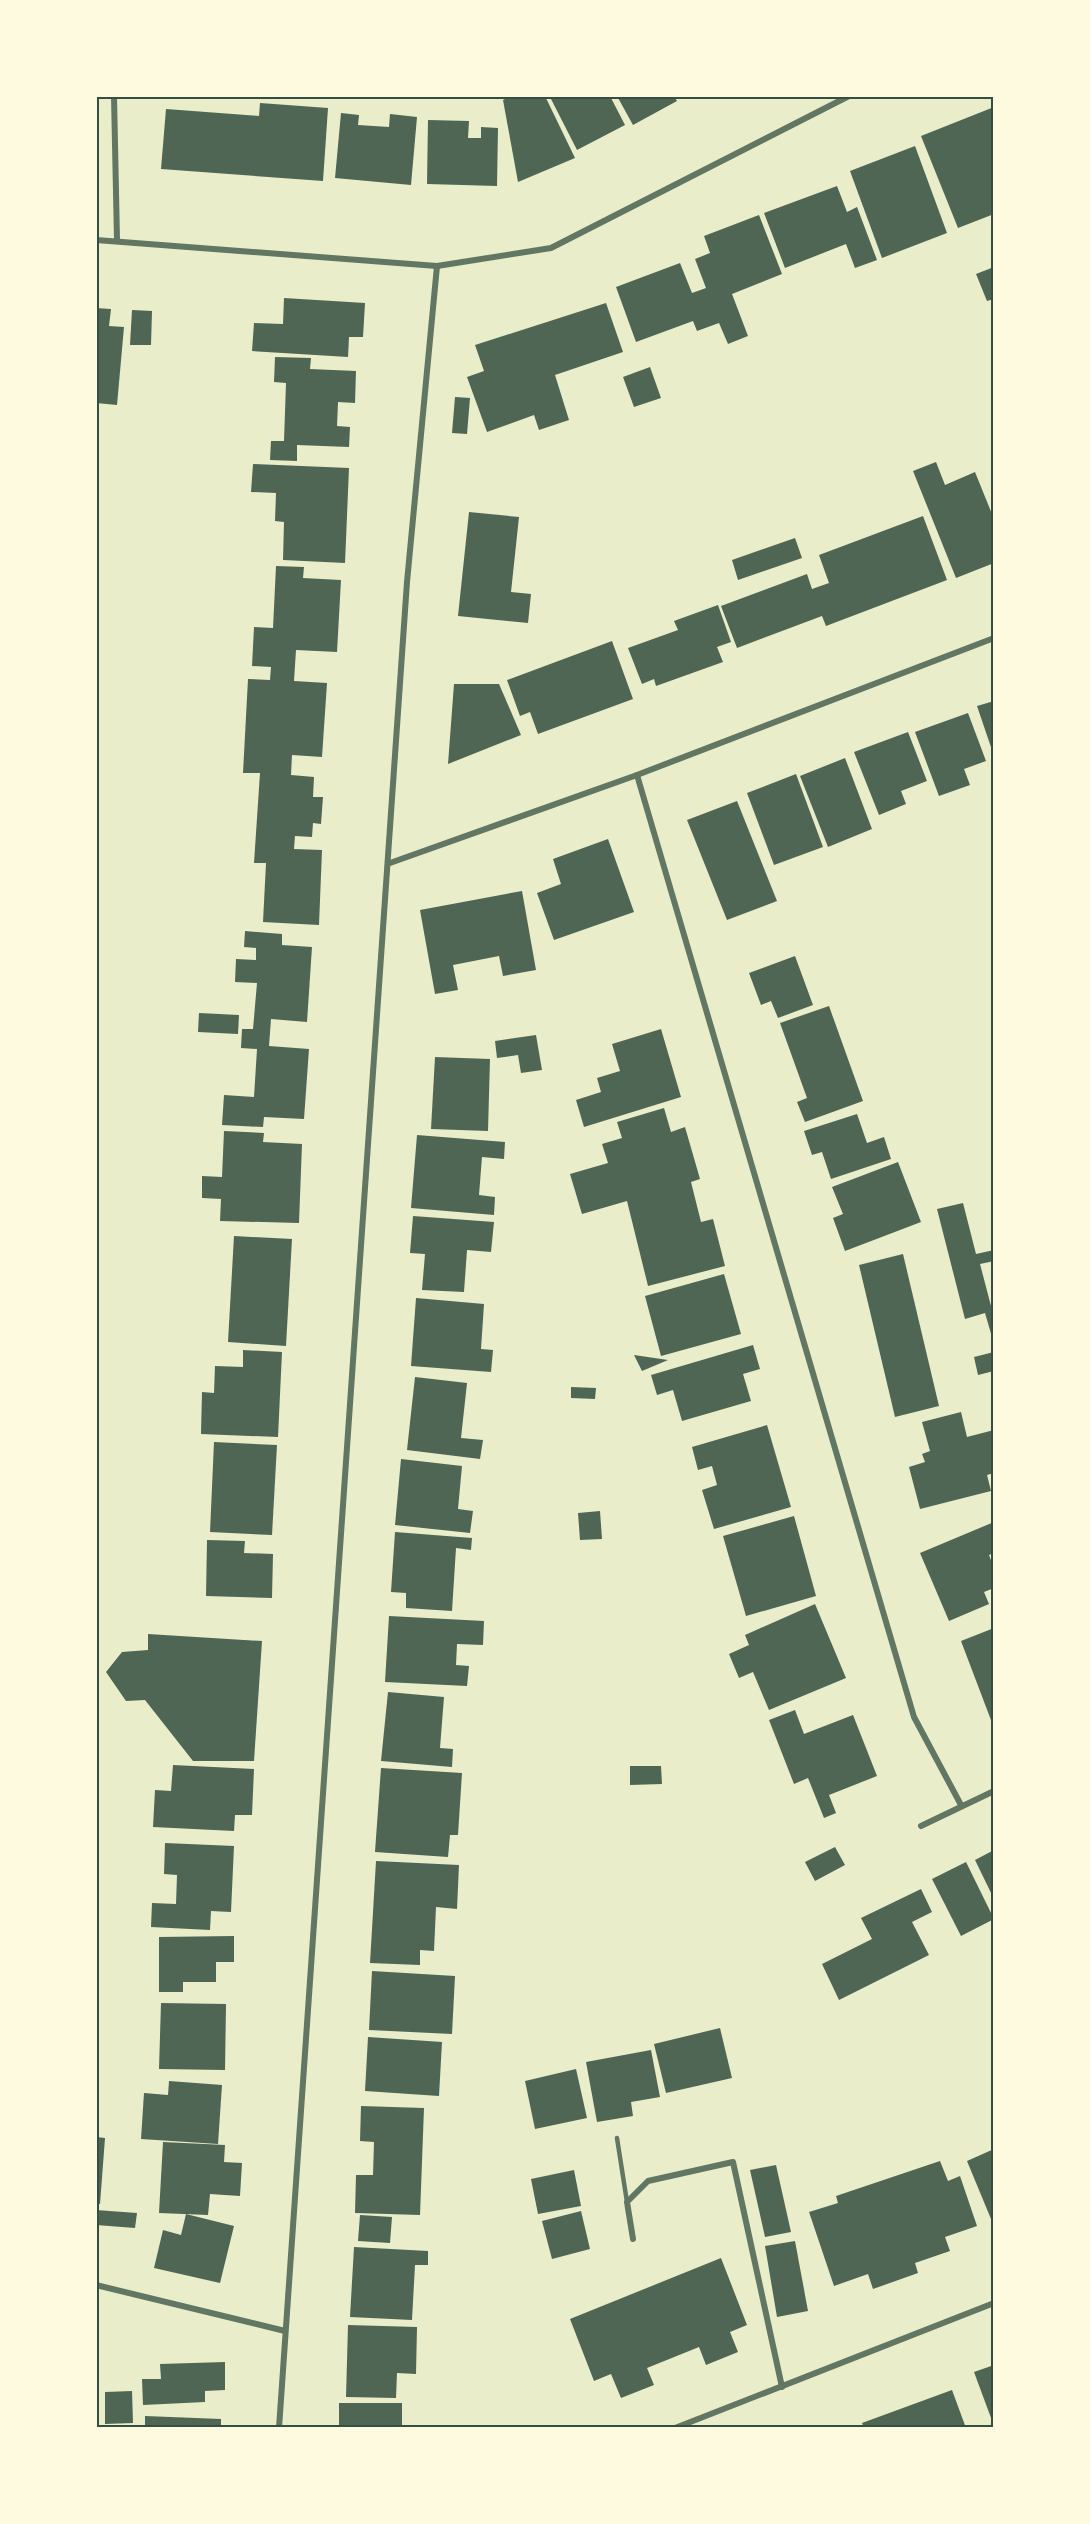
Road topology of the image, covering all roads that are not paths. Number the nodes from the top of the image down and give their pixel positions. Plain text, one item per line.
1 (114, 96) edge
2 (849, 96) edge
3 (96, 240) edge
4 (117, 240) junction
5 (436, 266) junction
6 (994, 638) edge
7 (637, 775) junction
8 (390, 863) junction
9 (994, 1791) edge
10 (961, 1805) junction
11 (921, 1826) dead end
12 (617, 2138) dead end
13 (627, 2202) junction
14 (633, 2239) dead end
15 (96, 2285) edge
16 (994, 2303) edge
17 (285, 2331) junction
18 (782, 2387) junction
19 (279, 2428) edge
20 (675, 2428) edge

1 - 4 street
2 - 5 street
3 - 4 street
4 - 5 street
5 - 8 street
6 - 7 street
7 - 8 street
7 - 10 street
8 - 17 street
9 - 10 street
10 - 11 street
12 - 13 lane
13 - 14 street
13 - 18 street
15 - 17 street
16 - 18 street
17 - 19 street
18 - 20 street

